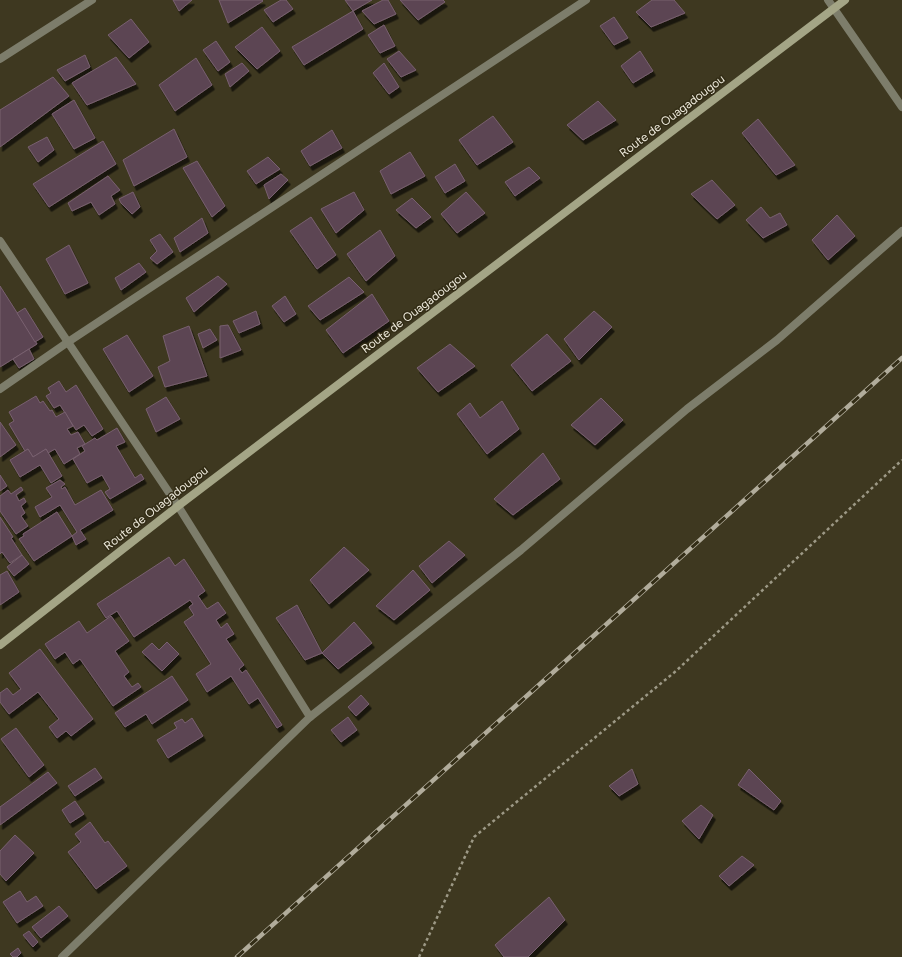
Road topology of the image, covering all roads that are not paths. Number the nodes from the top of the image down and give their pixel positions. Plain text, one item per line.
1 (92, 0) edge
2 (586, 0) edge
3 (828, 0) edge
4 (845, 0) edge
5 (834, 9) junction
6 (0, 59) edge
7 (902, 107) edge
8 (902, 231) edge
9 (0, 241) edge
10 (68, 342) junction
11 (0, 389) edge
12 (178, 506) junction
13 (0, 645) edge
14 (310, 717) junction
15 (62, 957) edge

1 - 6 street
2 - 10 street
3 - 5 street
4 - 5 street, Route de Ouagadougou
5 - 7 street
5 - 12 street, Route de Ouagadougou
8 - 14 street
9 - 10 street
10 - 11 street
10 - 12 street
12 - 13 street, Route de Ouagadougou
12 - 14 street
14 - 15 street

